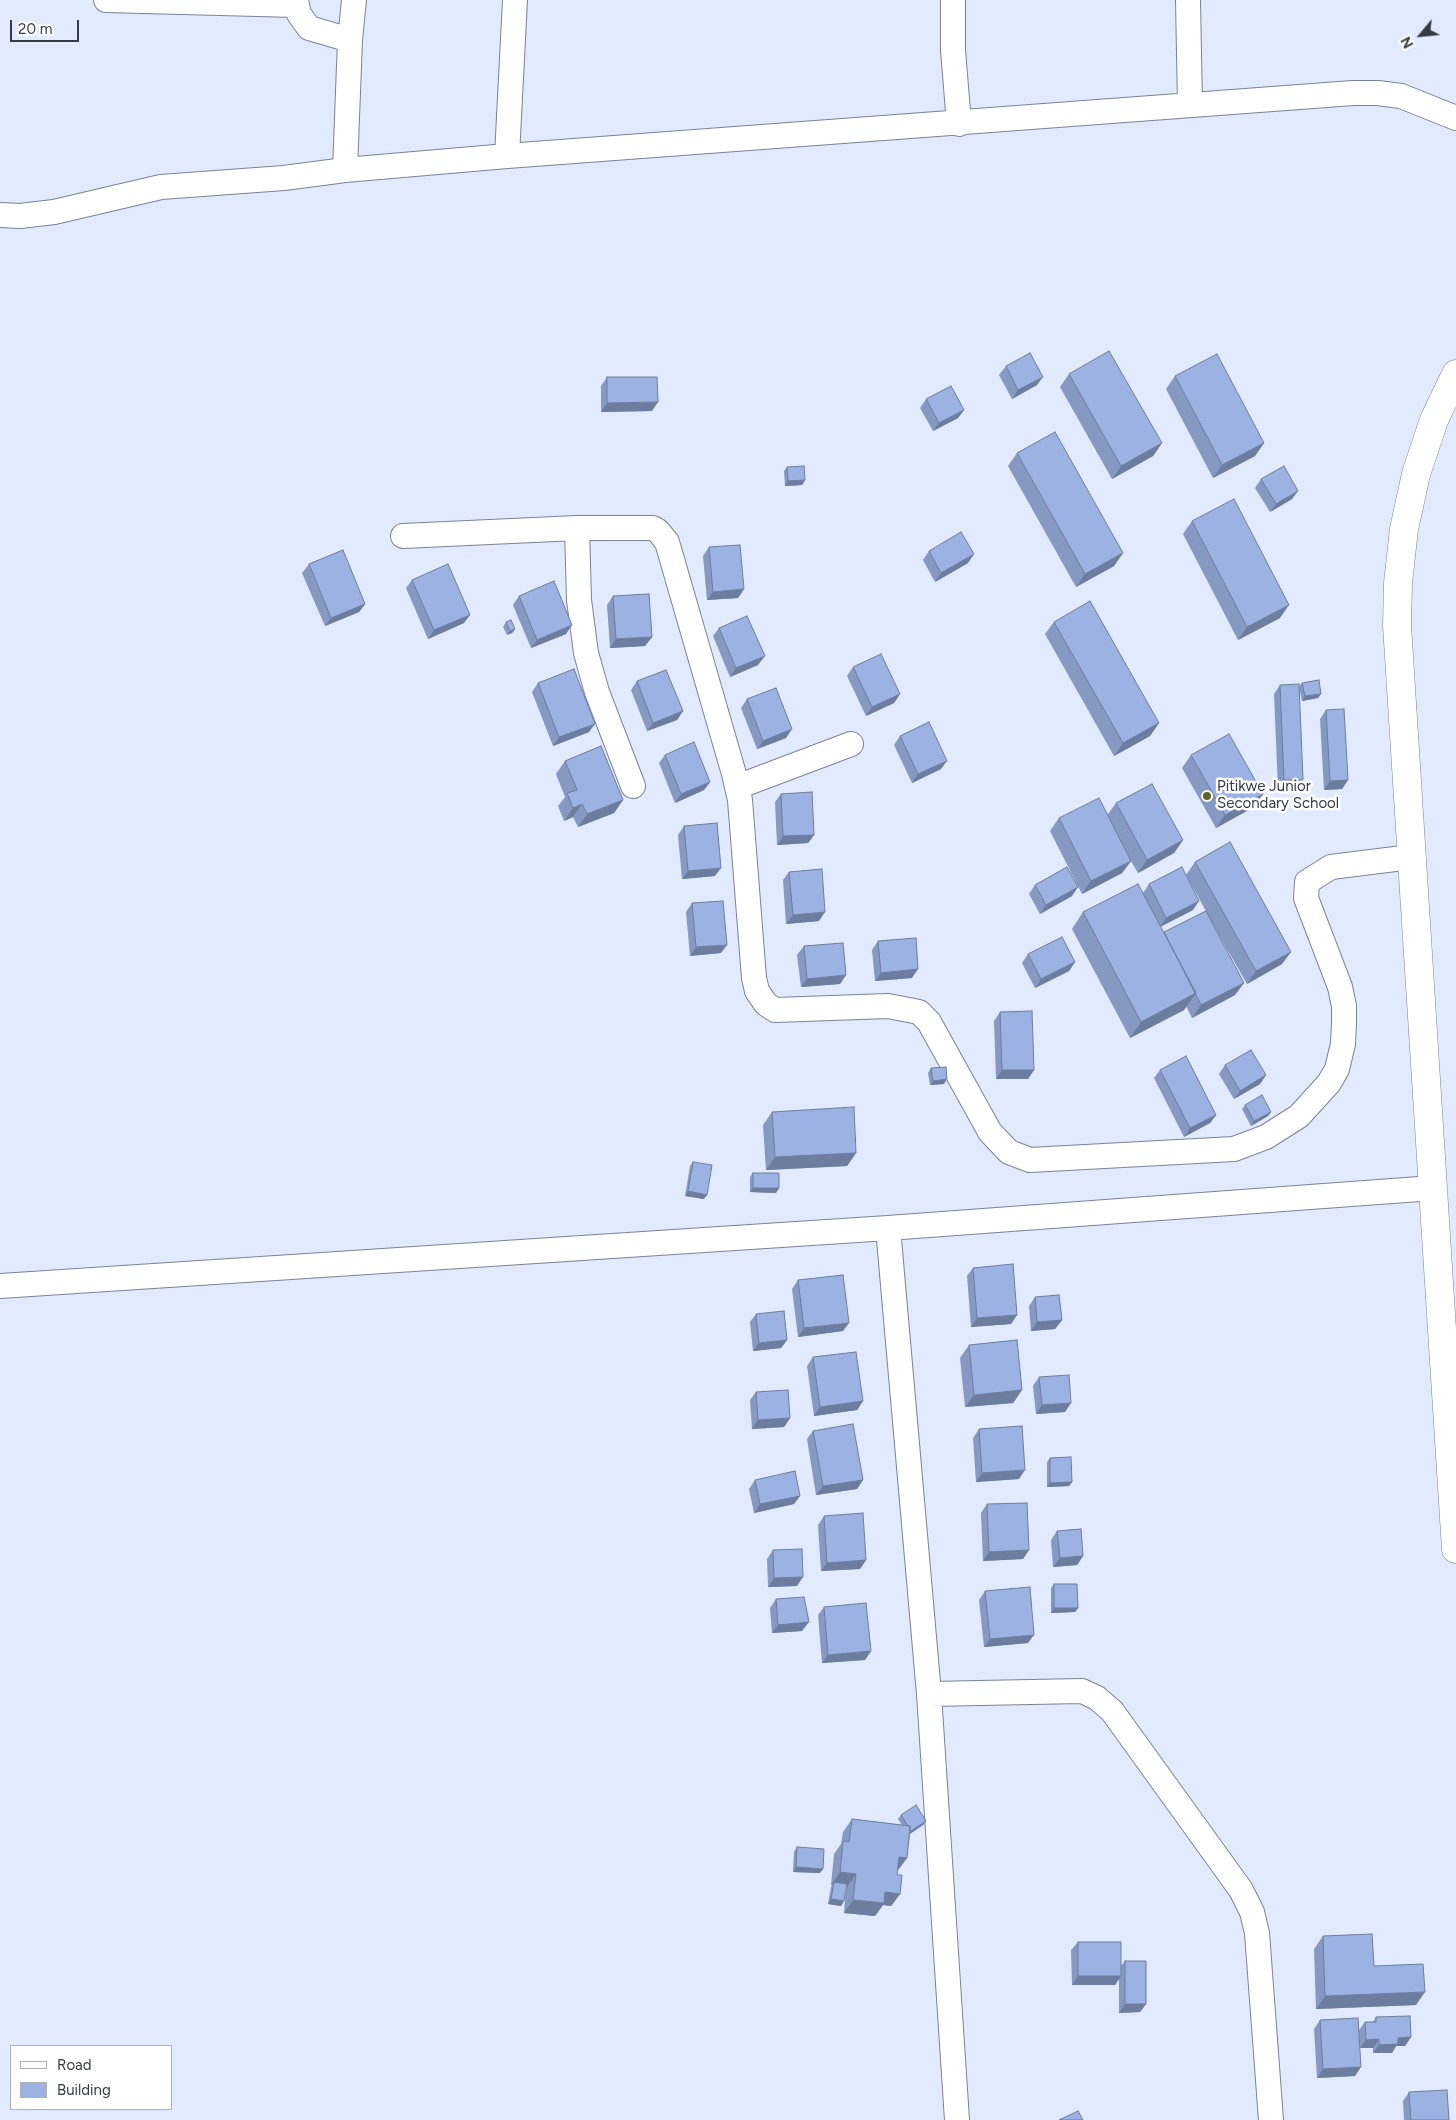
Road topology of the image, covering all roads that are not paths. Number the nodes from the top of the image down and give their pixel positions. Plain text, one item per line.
1 (106, 0) edge
2 (354, 0) edge
3 (515, 0) edge
4 (953, 0) edge
5 (1188, 0) edge
6 (147, 1) edge
7 (296, 3) edge
8 (350, 40) junction
9 (1190, 105) junction
10 (1456, 118) edge
11 (959, 124) junction
12 (506, 156) junction
13 (345, 170) junction
14 (0, 216) edge
15 (1456, 374) edge
16 (577, 528) junction
17 (403, 536) dead end
18 (851, 744) dead end
19 (633, 786) dead end
20 (737, 787) junction
21 (1411, 856) junction
22 (1433, 1188) junction
23 (888, 1228) junction
24 (0, 1286) edge
25 (1455, 1504) edge
26 (1456, 1549) edge
27 (929, 1694) junction
28 (957, 2120) edge
29 (1271, 2120) edge

1 - 6 street
2 - 8 street
3 - 12 street
4 - 11 street
5 - 9 street
6 - 7 street
7 - 8 street
8 - 13 street
9 - 10 street
9 - 11 street
11 - 12 street
12 - 13 street
13 - 14 street
15 - 21 street
16 - 17 street
16 - 19 street
16 - 20 street
18 - 20 street
20 - 21 street
21 - 22 street
22 - 23 street
22 - 25 street
23 - 24 street
23 - 27 street
25 - 26 street
27 - 28 street
27 - 29 street

